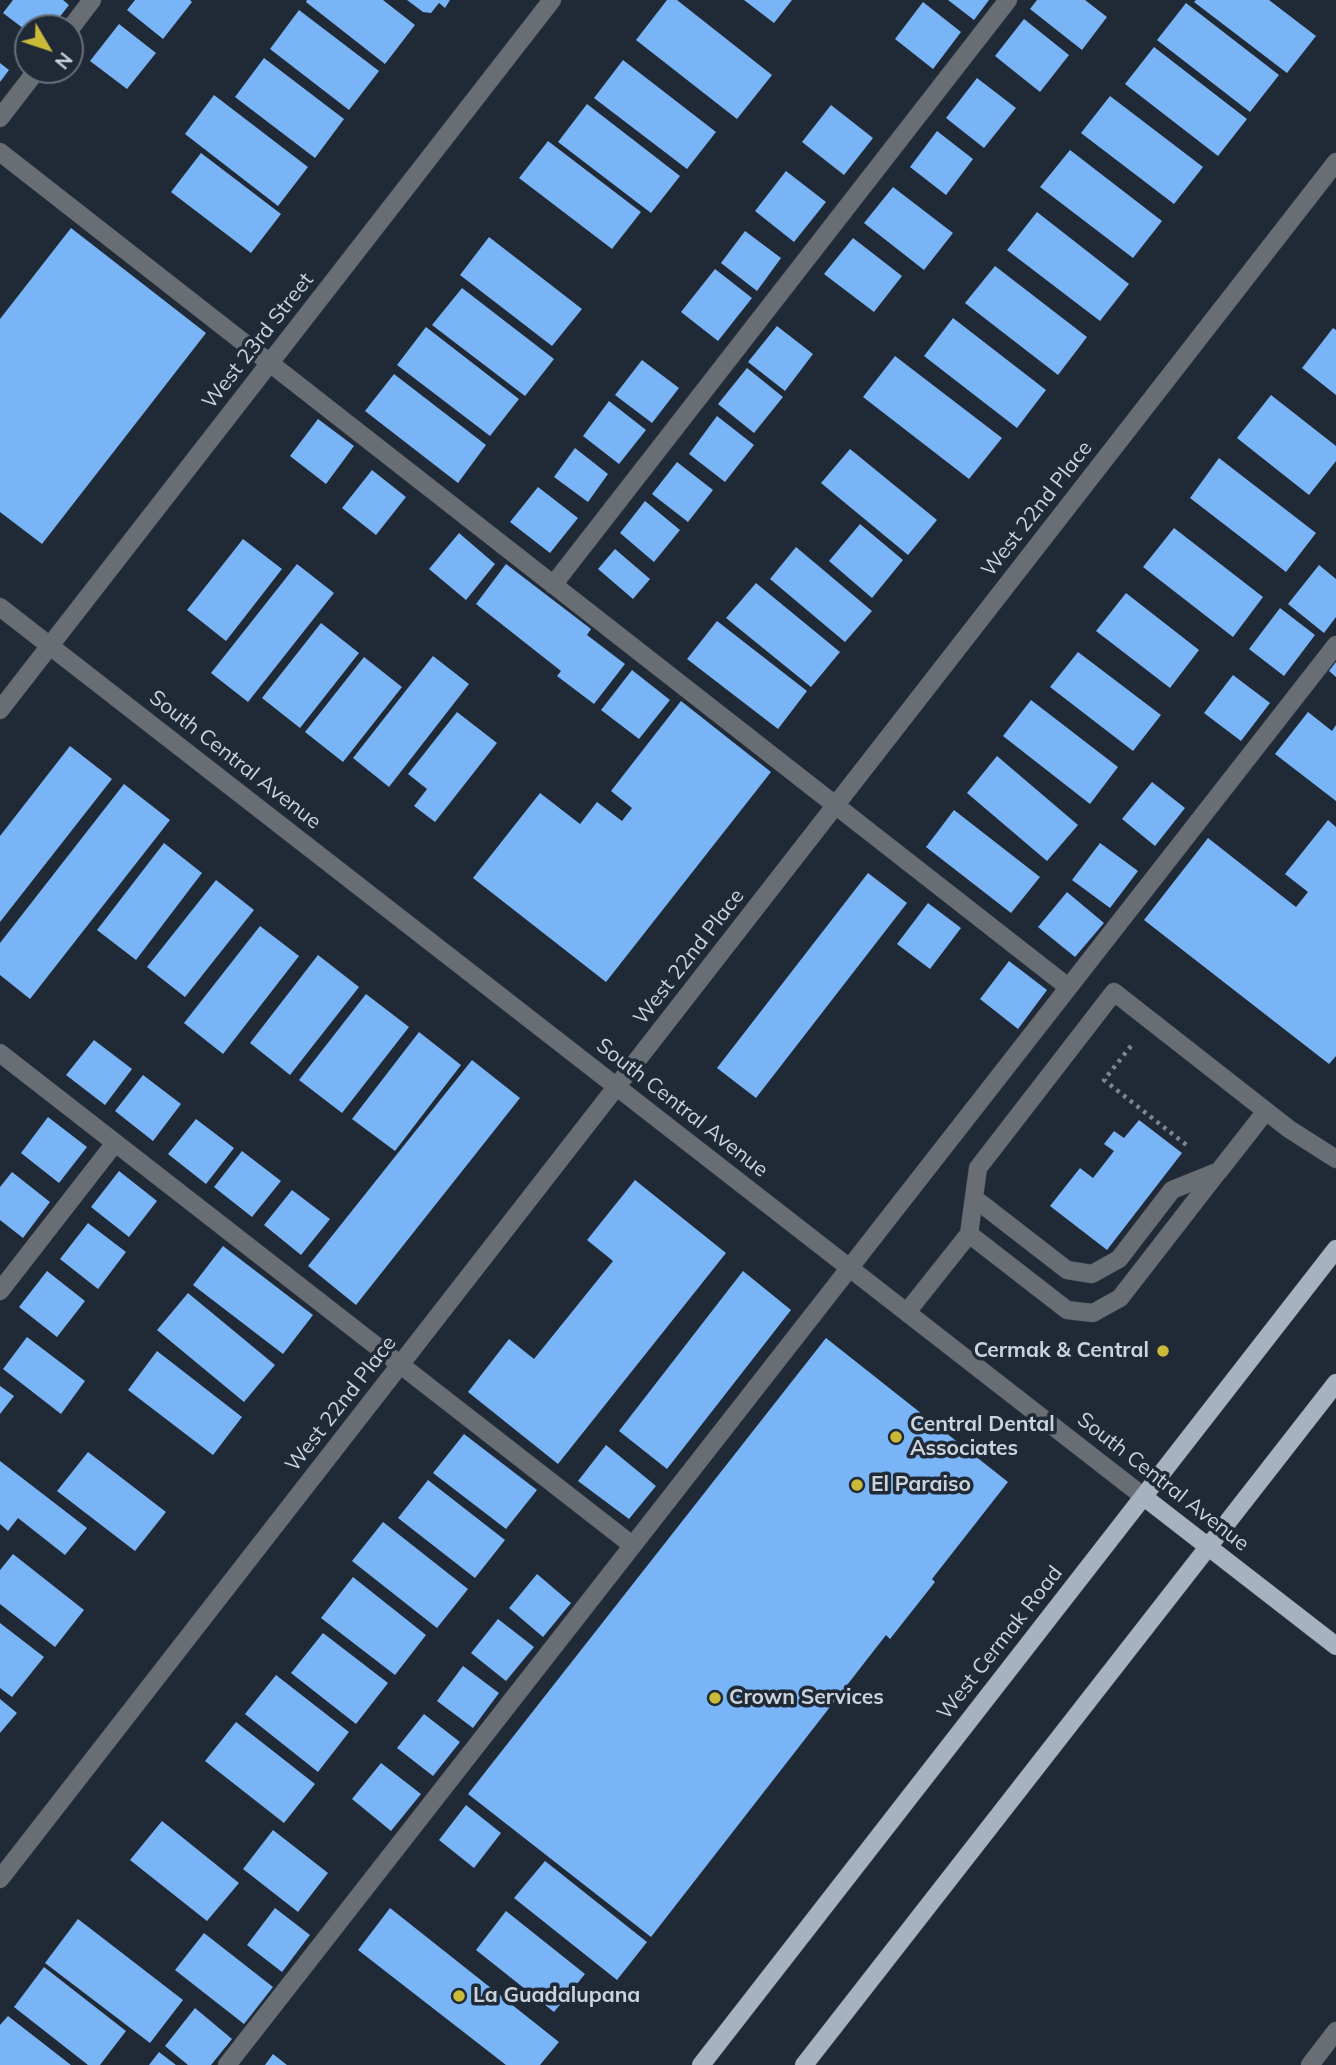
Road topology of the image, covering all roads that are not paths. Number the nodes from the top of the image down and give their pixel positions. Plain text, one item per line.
1 (92, 0) edge
2 (552, 0) edge
3 (1007, 0) edge
4 (81, 14) edge
5 (26, 84) edge
6 (0, 118) edge
7 (0, 152) edge
8 (1336, 162) edge
9 (270, 362) junction
10 (553, 585) junction
11 (0, 607) edge
12 (50, 645) junction
13 (1336, 645) edge
14 (0, 710) edge
15 (836, 804) junction
16 (1068, 987) junction
17 (0, 1053) edge
18 (617, 1086) junction
19 (1266, 1111) junction
20 (115, 1143) junction
21 (1336, 1159) edge
22 (1219, 1171) junction
23 (974, 1198) junction
24 (969, 1234) junction
25 (1336, 1249) edge
26 (849, 1267) junction
27 (0, 1291) edge
28 (907, 1312) junction
29 (400, 1365) junction
30 (1336, 1383) edge
31 (1144, 1497) junction
32 (632, 1545) junction
33 (1209, 1547) junction
34 (1336, 1646) edge
35 (0, 1879) edge
36 (1336, 2031) edge
37 (227, 2065) edge
38 (701, 2065) edge
39 (804, 2065) edge
40 (1310, 2065) edge

1 - 4 street
2 - 9 street, West 23rd Street
3 - 10 street
5 - 6 street
7 - 9 street
8 - 15 street, West 22nd Place
9 - 10 street
9 - 12 street, West 23rd Street
10 - 15 street
11 - 12 street, South Central Avenue
12 - 14 street, West 23rd Street
12 - 18 street, South Central Avenue
13 - 16 street
15 - 16 street
15 - 18 street, West 22nd Place
16 - 26 street
17 - 20 street
18 - 26 street, South Central Avenue
18 - 29 street, West 22nd Place
19 - 21 street
19 - 22 street
19 - 23 street
20 - 27 street
20 - 29 street
22 - 23 street
22 - 24 street
23 - 24 street
24 - 28 street
25 - 31 main road, West Cermak Road
26 - 28 street, South Central Avenue
26 - 32 street
28 - 31 street, South Central Avenue
29 - 32 street
29 - 35 street, West 22nd Place
30 - 33 main road
31 - 33 main road, South Central Avenue
31 - 38 main road, West Cermak Road
32 - 37 street
33 - 34 main road, South Central Avenue
33 - 39 main road
36 - 40 street

